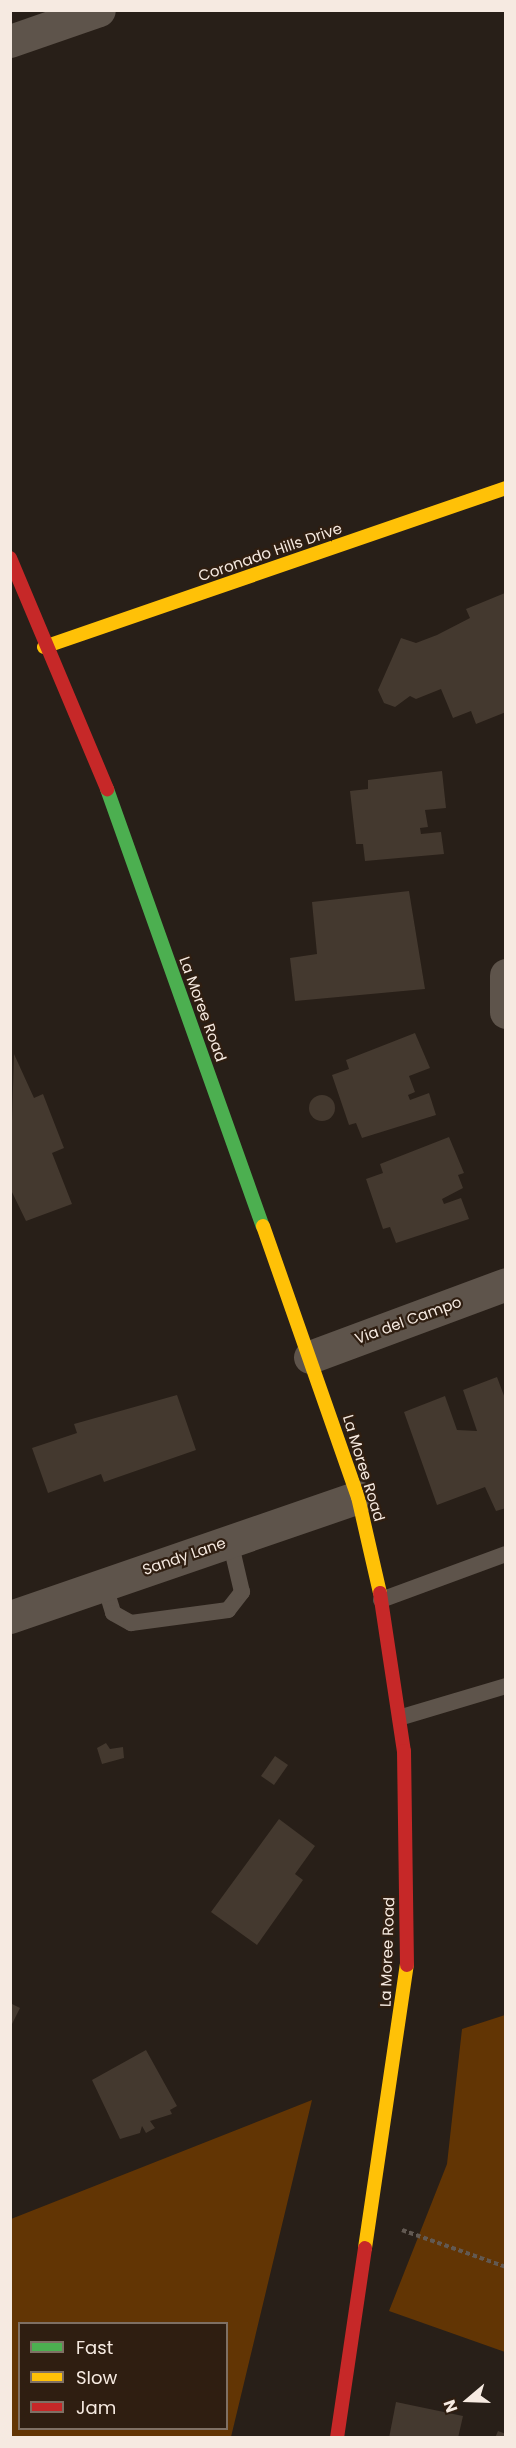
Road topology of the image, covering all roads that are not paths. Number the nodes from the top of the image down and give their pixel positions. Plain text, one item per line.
1 (99, 10) edge
2 (10, 41) edge
3 (506, 488) edge
4 (10, 558) edge
5 (44, 646) junction
6 (506, 975) edge
7 (506, 1012) edge
8 (506, 1284) edge
9 (310, 1357) junction
10 (358, 1497) junction
11 (230, 1541) junction
12 (506, 1554) edge
13 (104, 1583) junction
14 (381, 1600) junction
15 (10, 1617) edge
16 (506, 1686) edge
17 (402, 1717) junction
18 (337, 2438) edge

1 - 2 street
3 - 5 street, Coronado Hills Drive
4 - 5 street, La Moree Road
5 - 9 street, La Moree Road
6 - 7 street
8 - 9 street, Via del Campo
9 - 10 street, La Moree Road
10 - 11 street, Sandy Lane
10 - 14 street, La Moree Road
11 - 13 street, Sandy Lane
11 - 13 lane
12 - 14 lane
13 - 15 street, Sandy Lane
14 - 17 street, La Moree Road
16 - 17 lane
17 - 18 street, La Moree Road

